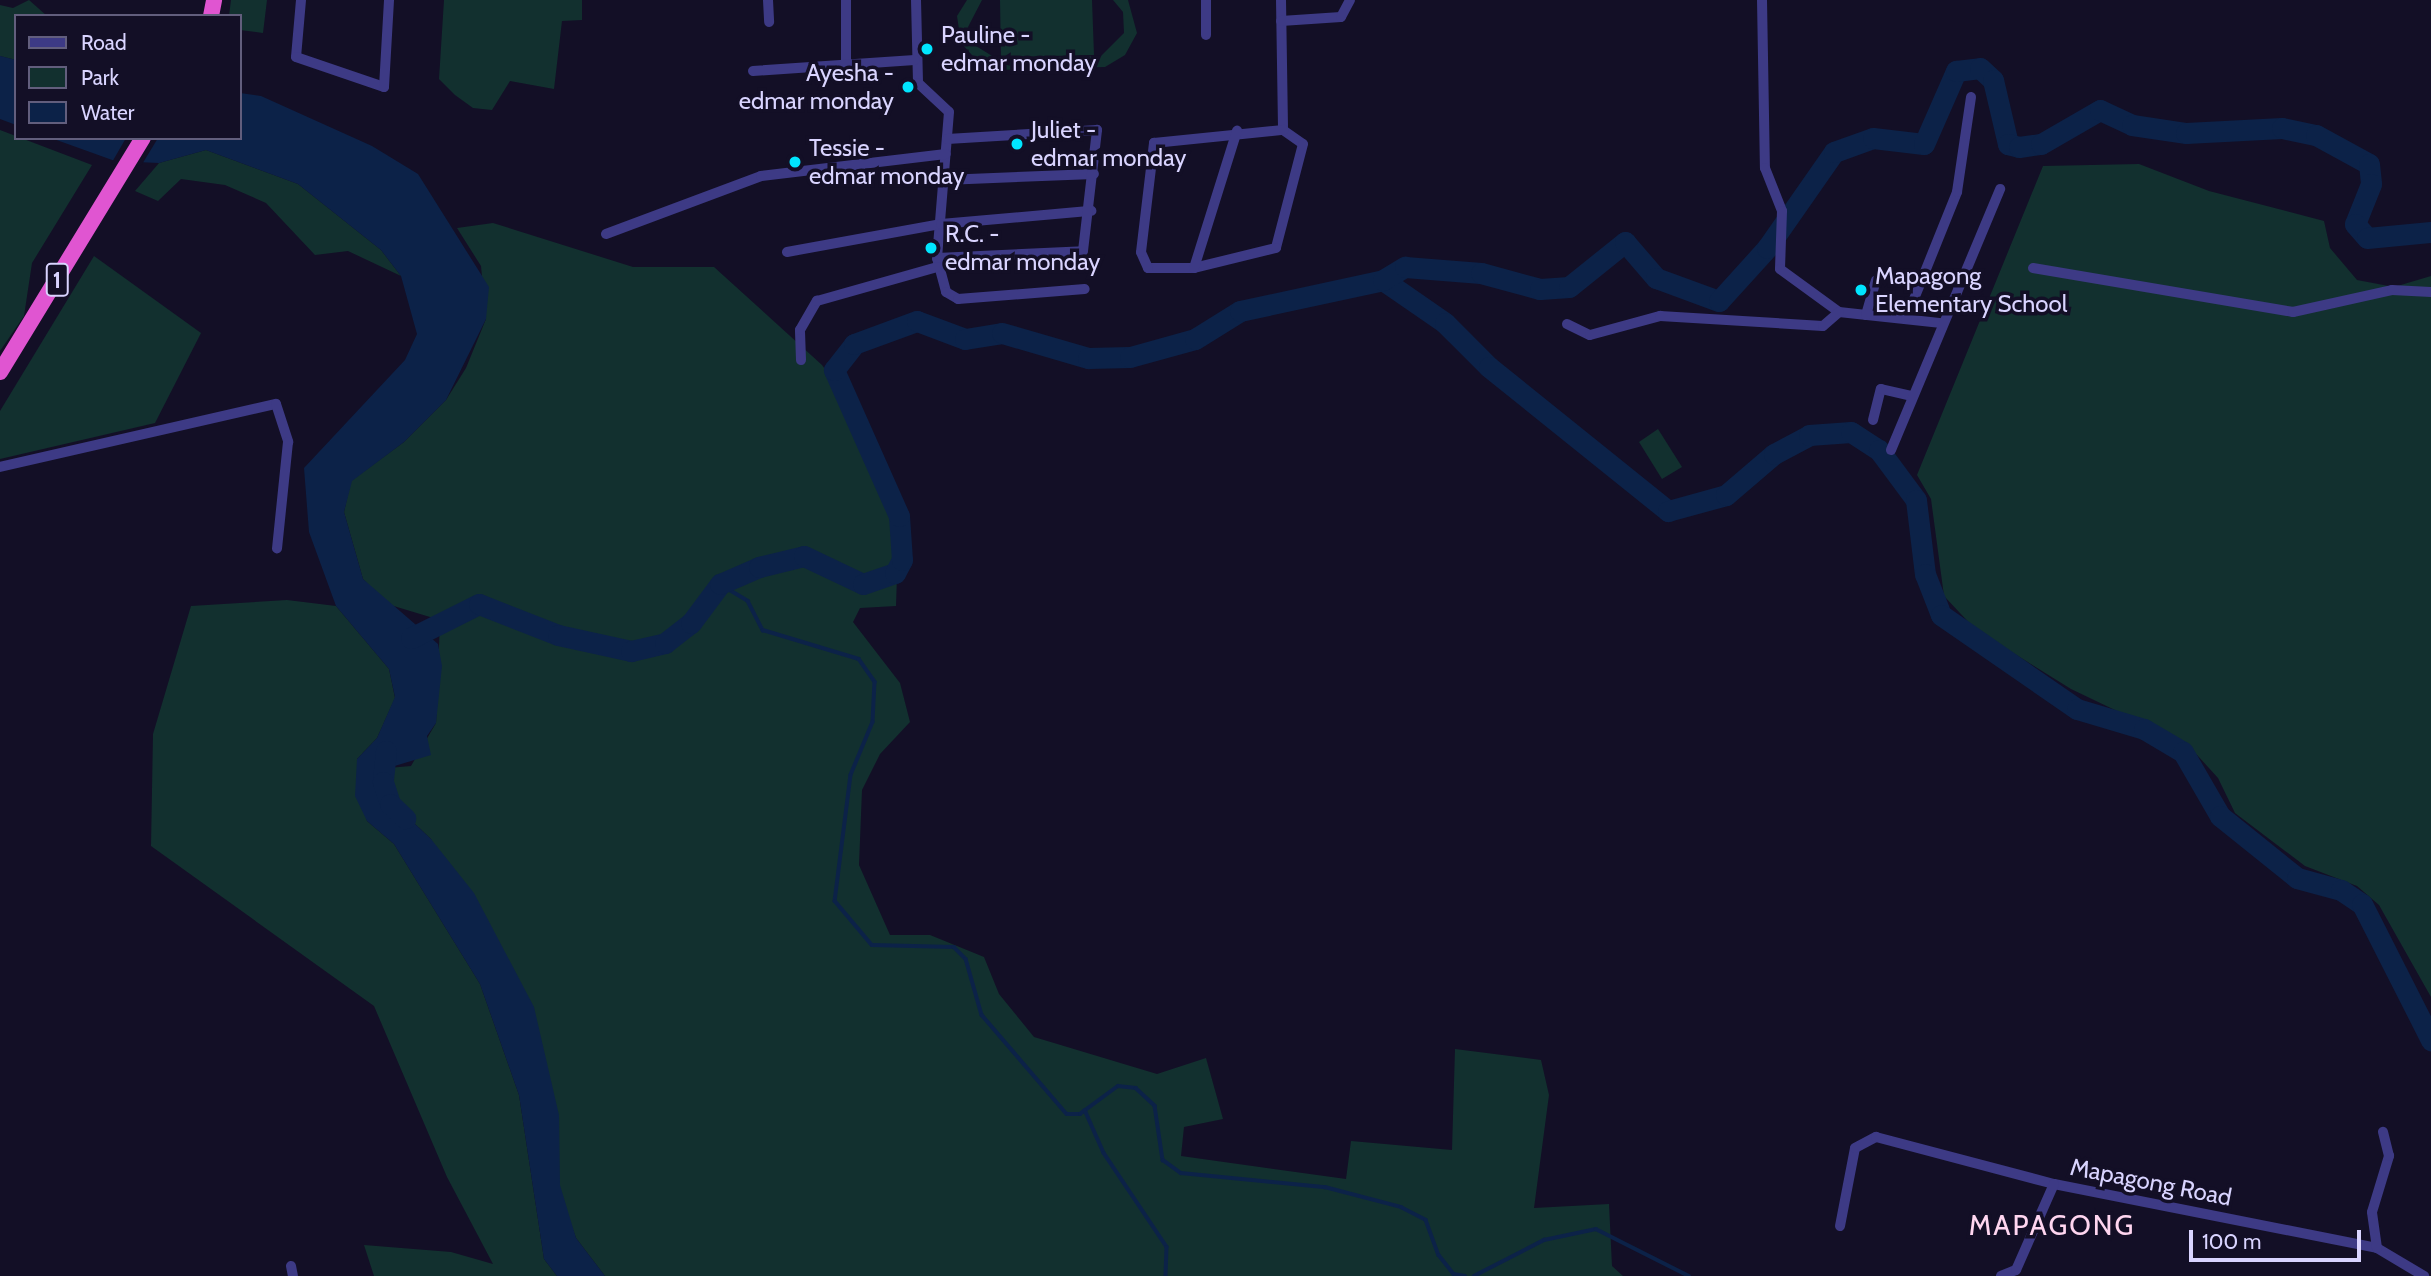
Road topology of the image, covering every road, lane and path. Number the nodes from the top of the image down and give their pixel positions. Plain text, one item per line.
1 (301, 0) edge
2 (389, 0) edge
3 (768, 0) edge
4 (846, 0) edge
5 (916, 0) edge
6 (1206, 0) edge
7 (1281, 0) edge
8 (1350, 0) edge
9 (1762, 0) edge
10 (1281, 21) junction
11 (768, 22) dead end
12 (1206, 36) dead end
13 (915, 60) junction
14 (846, 66) junction
15 (753, 71) dead end
16 (1971, 97) dead end
17 (1283, 130) junction
18 (1237, 131) junction
19 (947, 139) junction
20 (142, 140) edge
21 (946, 154) junction
22 (1094, 174) junction
23 (944, 180) junction
24 (2000, 189) dead end
25 (1091, 211) junction
26 (941, 224) junction
27 (606, 234) dead end
28 (787, 252) dead end
29 (937, 263) junction
30 (1194, 268) junction
31 (2033, 268) dead end
32 (1876, 280) dead end
33 (1085, 289) dead end
34 (2431, 292) edge
35 (1839, 312) junction
36 (1866, 315) junction
37 (1906, 319) junction
38 (1941, 323) junction
39 (1567, 324) dead end
40 (801, 360) dead end
41 (0, 372) edge
42 (1912, 396) junction
43 (1873, 420) dead end
44 (1891, 450) dead end
45 (0, 467) edge
46 (277, 548) dead end
47 (2383, 1132) dead end
48 (2054, 1184) junction
49 (1840, 1226) dead end
50 (2377, 1248) junction
51 (2001, 1276) edge
52 (2424, 1276) edge

1 - 2 street
3 - 11 street
4 - 14 street
5 - 13 street
6 - 12 street
7 - 10 street
8 - 10 street
9 - 35 street
10 - 17 street
13 - 14 street
13 - 19 street
14 - 15 street
16 - 37 street
17 - 18 street
17 - 30 street
18 - 30 street
18 - 30 street
19 - 21 street
19 - 22 street
20 - 41 highway, 1
21 - 23 street
21 - 27 street
22 - 23 street
22 - 25 street
23 - 26 street
24 - 38 street
25 - 26 street
25 - 29 street
26 - 28 street
26 - 29 street
29 - 33 street
29 - 40 street
31 - 34 street
32 - 36 street
35 - 36 street
35 - 39 street
36 - 37 street
37 - 38 street
38 - 42 street
42 - 43 street
42 - 44 street
45 - 46 street
47 - 50 street
48 - 49 street
48 - 50 street, Mapagong Road
48 - 51 street, Mapagong Road
50 - 52 street, Mapagong Road

